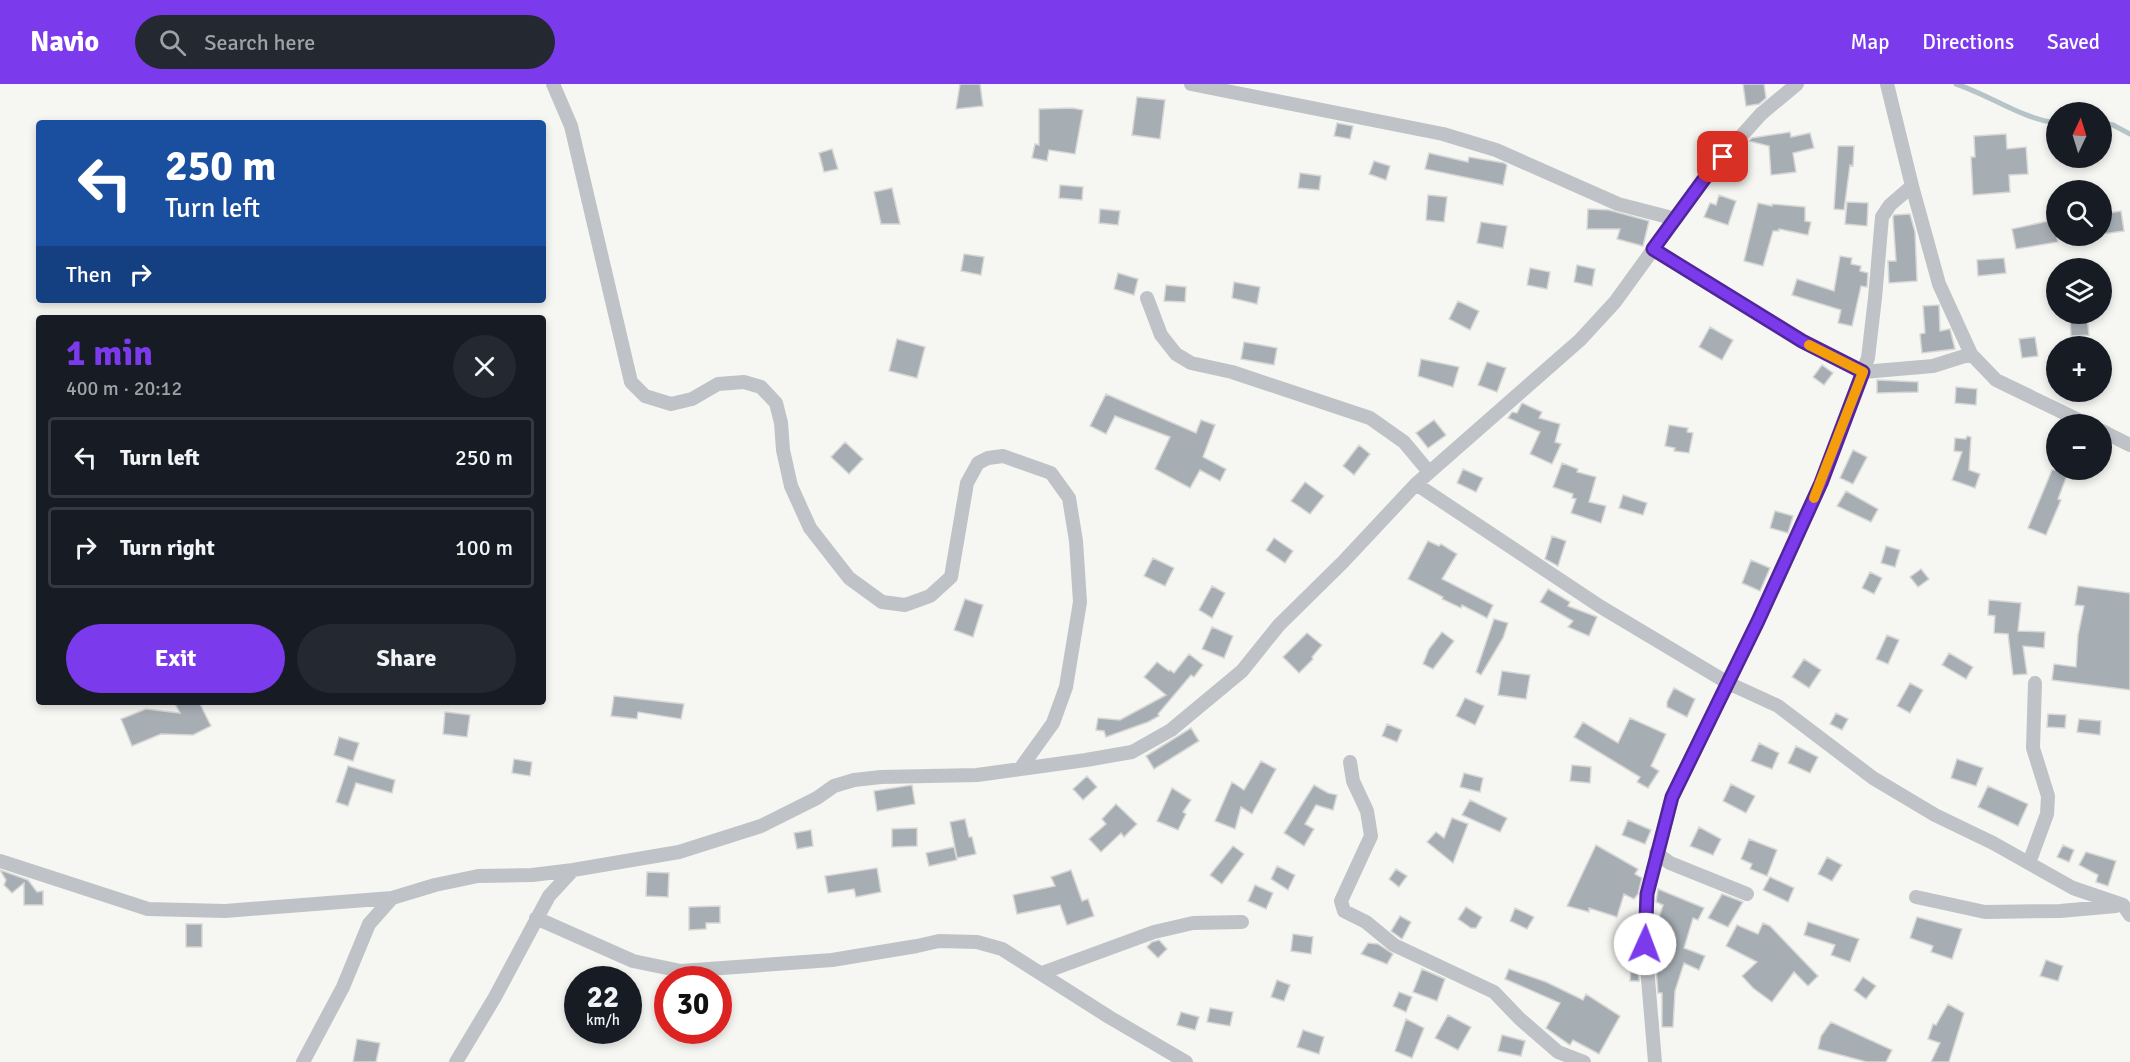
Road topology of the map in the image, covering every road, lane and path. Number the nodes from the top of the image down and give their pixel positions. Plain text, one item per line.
1 (552, 84) edge
2 (1191, 84) edge
3 (1797, 84) edge
4 (1887, 84) edge
5 (1912, 186) junction
6 (1676, 219) junction
7 (1653, 249) junction
8 (1147, 298) dead end
9 (1971, 354) junction
10 (1863, 372) junction
11 (2066, 414) edge
12 (2112, 437) edge
13 (2130, 445) edge
14 (1429, 472) junction
15 (1416, 484) junction
16 (1728, 683) junction
17 (2035, 683) dead end
18 (1350, 762) dead end
19 (1020, 769) junction
20 (1656, 853) junction
21 (0, 861) edge
22 (2030, 863) junction
23 (573, 870) junction
24 (1747, 894) dead end
25 (1916, 897) dead end
26 (392, 898) junction
27 (2126, 910) edge
28 (536, 918) junction
29 (1242, 922) dead end
30 (1042, 973) junction
31 (303, 1062) edge
32 (456, 1062) edge
33 (1186, 1062) edge
34 (1584, 1062) edge
35 (1654, 1062) edge

1 - 19 street
2 - 6 street
3 - 6 street
4 - 5 street
5 - 9 street
5 - 10 street
6 - 7 street
7 - 10 street
7 - 14 street
8 - 14 street
9 - 10 street
9 - 11 street
10 - 16 street
12 - 13 street
14 - 15 street
15 - 16 street
15 - 19 street
16 - 20 street
16 - 22 street
17 - 22 street
18 - 34 street
19 - 23 street
20 - 24 street
20 - 35 street
21 - 26 street
22 - 27 street
23 - 26 street
23 - 28 street
25 - 27 street
26 - 31 street
28 - 30 street
28 - 32 street
29 - 30 street
30 - 33 street

